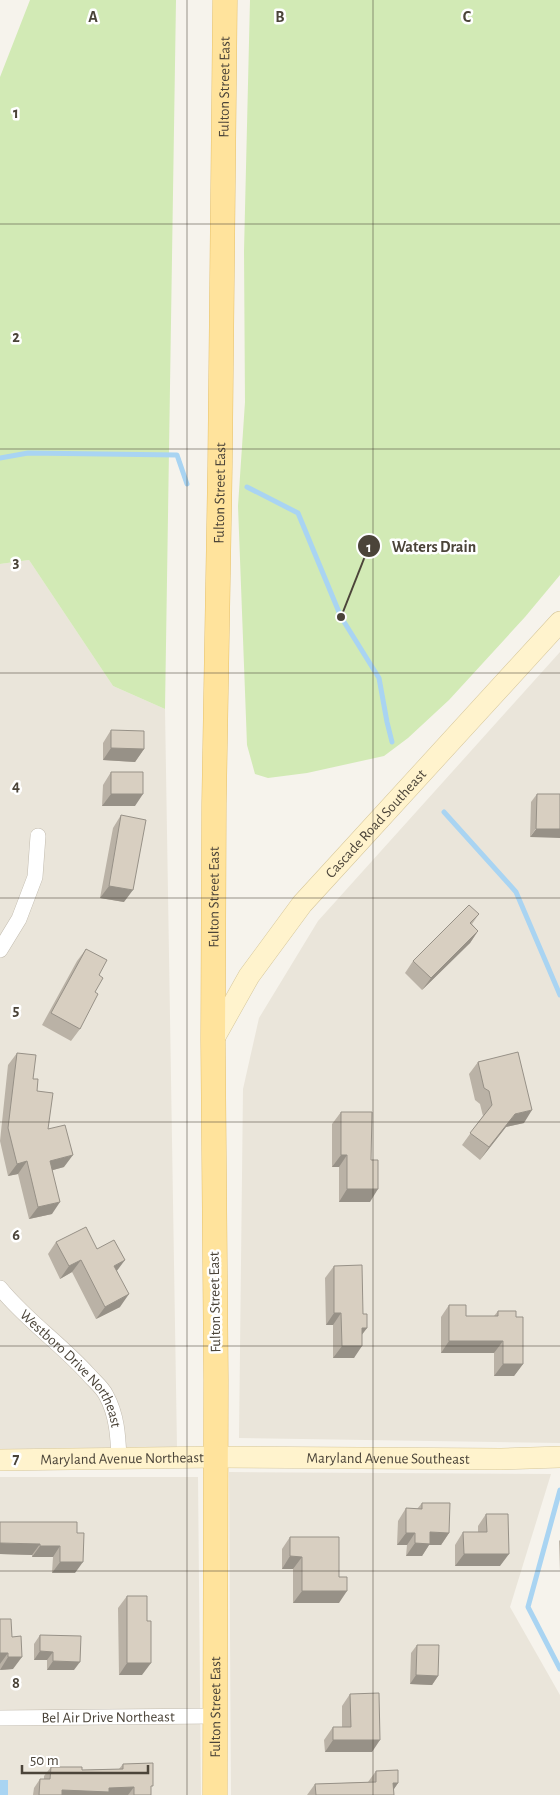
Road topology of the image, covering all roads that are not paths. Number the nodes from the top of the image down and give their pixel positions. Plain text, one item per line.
1 (225, 0) edge
2 (560, 622) edge
3 (38, 836) dead end
4 (0, 950) edge
5 (213, 1040) junction
6 (0, 1288) edge
7 (216, 1457) junction
8 (560, 1457) edge
9 (119, 1458) junction
10 (0, 1460) edge
11 (214, 1716) junction
12 (0, 1718) edge
13 (215, 1795) edge

1 - 5 main road, Fulton Street East
2 - 5 street, Cascade Road Southeast
3 - 4 street
5 - 7 main road, Fulton Street East
6 - 9 street, Westboro Drive Northeast
7 - 8 street, Maryland Avenue Southeast
7 - 9 street, Maryland Avenue Northeast
7 - 11 main road, Fulton Street East
9 - 10 street, Maryland Avenue Northeast
11 - 12 street, Bel Air Drive Northeast
11 - 13 main road, Fulton Street East

